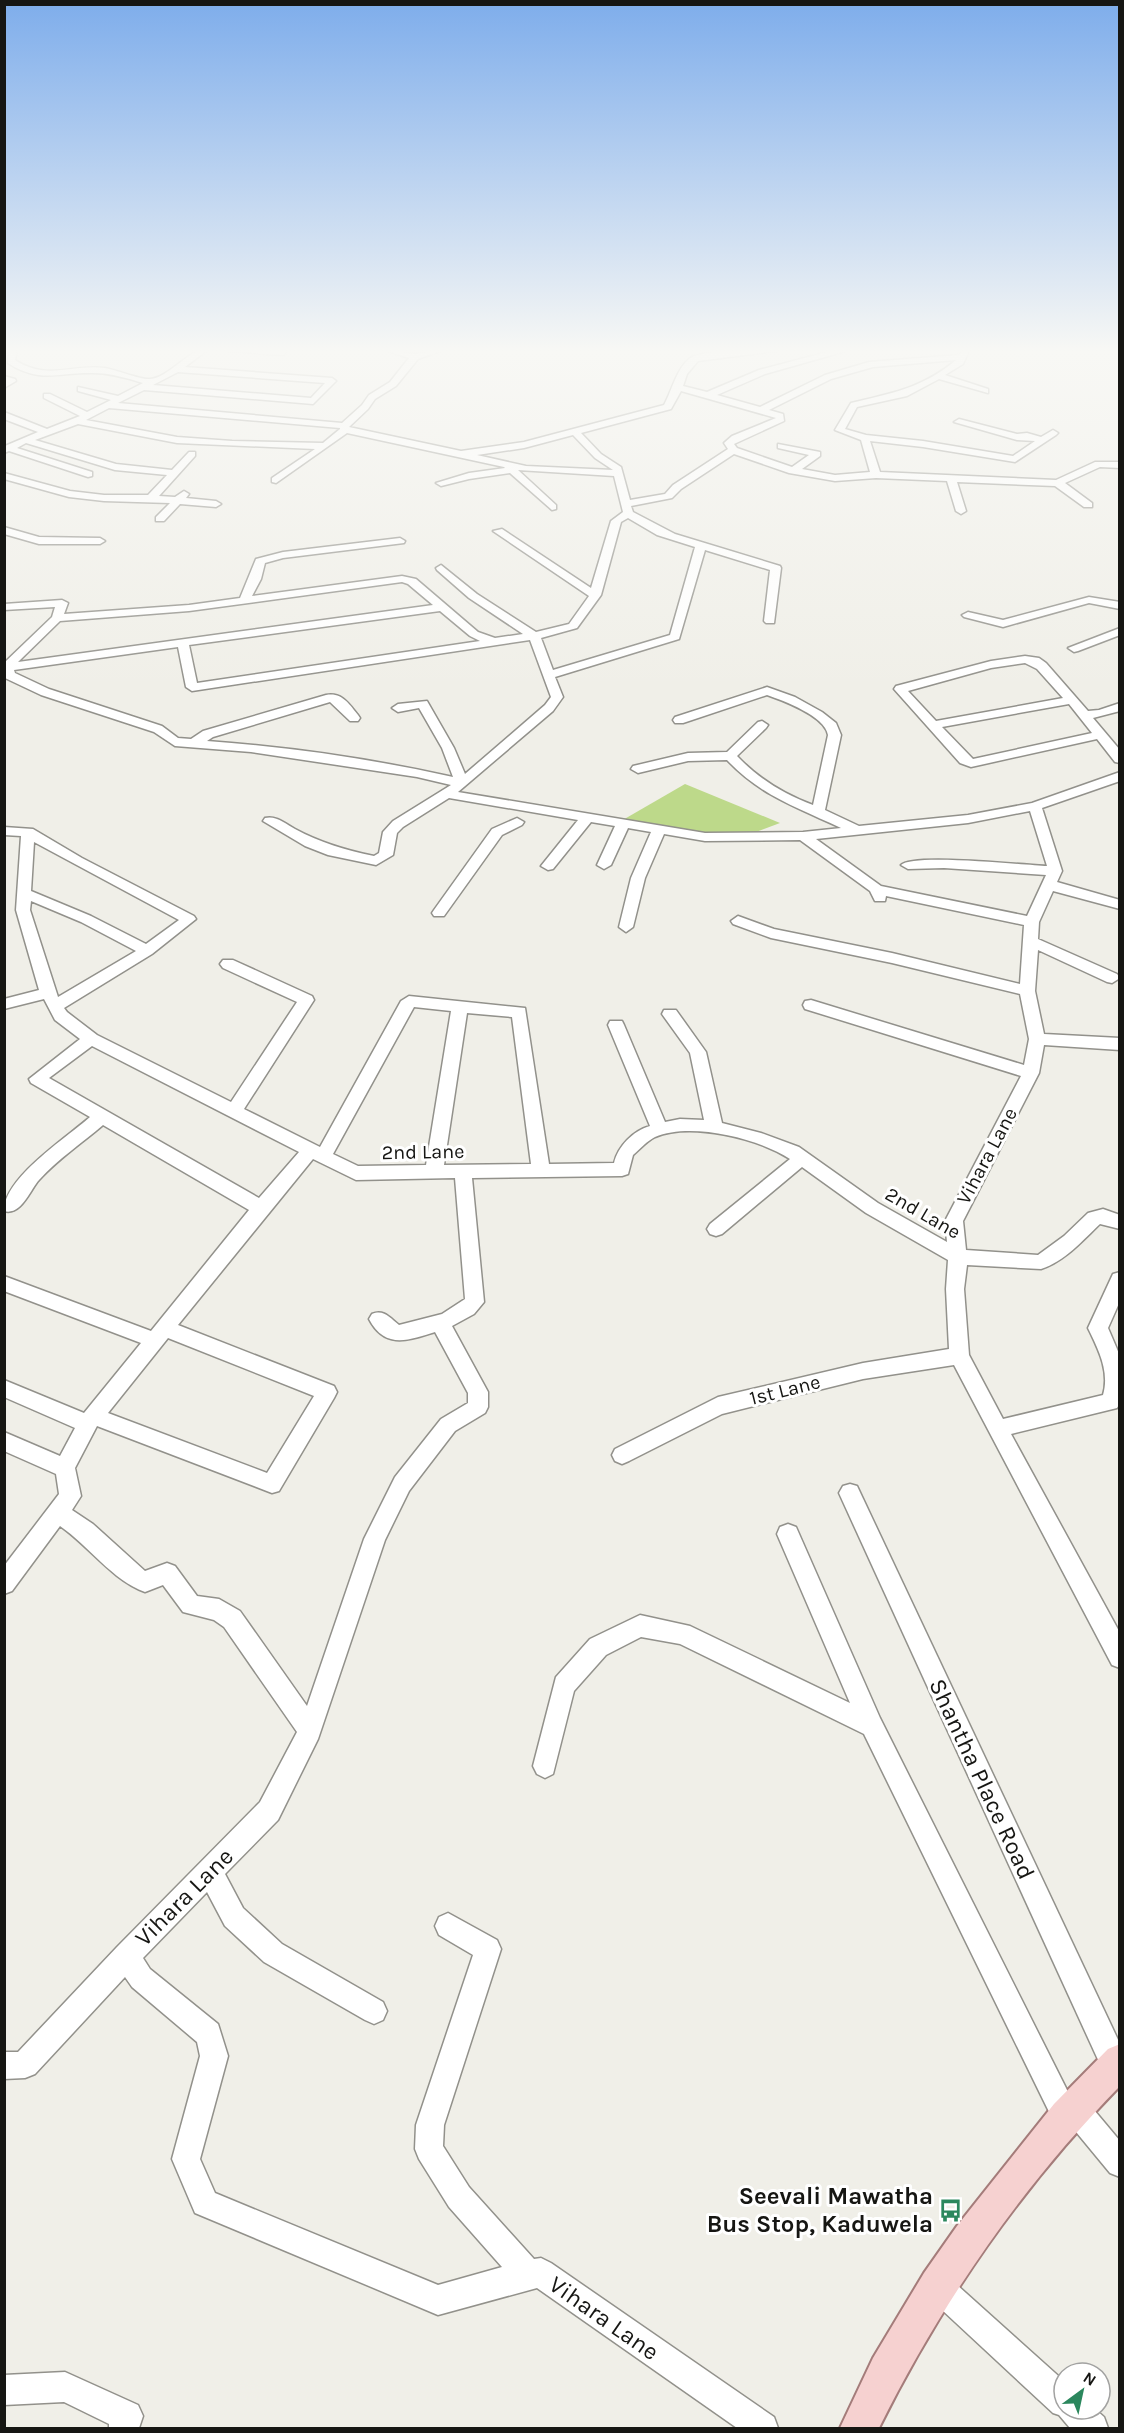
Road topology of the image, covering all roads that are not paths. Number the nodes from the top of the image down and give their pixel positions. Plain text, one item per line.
1 (47, 462) edge
2 (97, 462) edge
3 (185, 462) edge
4 (300, 462) edge
5 (487, 462) edge
6 (607, 462) edge
7 (716, 462) edge
8 (766, 462) edge
9 (806, 462) edge
10 (871, 462) edge
11 (1119, 465) edge
12 (510, 468) junction
13 (793, 471) junction
14 (618, 472) junction
15 (175, 473) junction
16 (88, 474) dead end
17 (876, 474) junction
18 (4, 476) edge
19 (951, 477) junction
20 (276, 480) dead end
21 (441, 483) dead end
22 (1058, 483) junction
23 (181, 497) junction
24 (151, 498) junction
25 (216, 504) dead end
26 (1088, 505) dead end
27 (552, 507) dead end
28 (626, 509) junction
29 (960, 511) dead end
30 (160, 519) dead end
31 (4, 530) edge
32 (498, 531) dead end
33 (100, 541) dead end
34 (400, 541) dead end
35 (701, 546) junction
36 (441, 568) dead end
37 (595, 595) junction
38 (244, 600) junction
39 (1119, 606) edge
40 (4, 607) edge
41 (442, 607) junction
42 (968, 615) dead end
43 (57, 618) junction
44 (770, 621) dead end
45 (1119, 631) edge
46 (534, 636) junction
47 (494, 642) junction
48 (183, 644) junction
49 (1074, 648) dead end
50 (7, 667) junction
51 (549, 675) junction
52 (1070, 700) junction
53 (1119, 707) edge
54 (398, 708) dead end
55 (1083, 715) junction
56 (354, 718) dead end
57 (679, 720) dead end
58 (762, 725) dead end
59 (933, 725) junction
60 (1100, 735) junction
61 (196, 742) junction
62 (730, 756) junction
63 (1119, 759) edge
64 (638, 769) dead end
65 (1119, 776) edge
66 (462, 783) junction
67 (447, 794) junction
68 (1035, 806) junction
69 (526, 808) junction
70 (818, 812) junction
71 (587, 818) junction
72 (270, 821) dead end
73 (517, 822) junction
74 (623, 824) junction
75 (659, 829) junction
76 (4, 831) edge
77 (859, 831) junction
78 (28, 832) junction
79 (803, 836) junction
80 (496, 851) dead end
81 (604, 865) dead end
82 (908, 865) dead end
83 (548, 866) dead end
84 (1052, 878) junction
85 (24, 893) junction
86 (1119, 905) edge
87 (440, 913) dead end
88 (738, 921) dead end
89 (1032, 922) junction
90 (626, 927) dead end
91 (1030, 941) junction
92 (147, 951) junction
93 (228, 964) dead end
94 (1112, 978) dead end
95 (1027, 991) junction
96 (52, 1000) junction
97 (4, 1004) edge
98 (811, 1005) dead end
99 (460, 1007) junction
100 (670, 1014) dead end
101 (616, 1025) dead end
102 (1037, 1038) junction
103 (91, 1039) junction
104 (1119, 1044) edge
105 (1031, 1073) junction
106 (234, 1111) junction
107 (101, 1117) junction
108 (714, 1126) junction
109 (660, 1131) junction
110 (317, 1154) junction
111 (802, 1158) junction
112 (542, 1171) junction
113 (463, 1172) junction
114 (434, 1173) junction
115 (10, 1206) dead end
116 (261, 1208) junction
117 (1119, 1222) edge
118 (716, 1229) dead end
119 (958, 1257) junction
120 (1119, 1279) edge
121 (4, 1283) edge
122 (379, 1319) dead end
123 (441, 1322) junction
124 (159, 1334) junction
125 (959, 1356) junction
126 (4, 1388) edge
127 (90, 1420) junction
128 (997, 1429) junction
129 (4, 1442) edge
130 (622, 1455) dead end
131 (65, 1468) junction
132 (850, 1493) dead end
133 (58, 1513) junction
134 (788, 1534) dead end
135 (4, 1584) edge
136 (1119, 1657) edge
137 (872, 1726) junction
138 (310, 1731) junction
139 (545, 1766) dead end
140 (210, 1870) junction
141 (448, 1926) dead end
142 (126, 1956) junction
143 (374, 2011) dead end
144 (1117, 2063) edge
145 (4, 2065) edge
146 (1070, 2112) junction
147 (1119, 2163) edge
148 (528, 2274) junction
149 (937, 2286) junction
150 (4, 2390) edge
151 (1052, 2391) edge
152 (124, 2428) edge
153 (763, 2428) edge
154 (859, 2428) edge

1 - 16 street
2 - 15 street
3 - 15 street
4 - 20 street
5 - 12 street
6 - 14 street
7 - 28 street
8 - 13 street
9 - 13 street
10 - 17 street
11 - 22 street
12 - 14 street
12 - 21 street
12 - 27 street
13 - 17 street
14 - 28 street
15 - 24 street
17 - 19 street
18 - 24 street
19 - 22 street
19 - 29 street
22 - 26 street
23 - 24 street
23 - 25 street
23 - 30 street
28 - 35 street
28 - 37 street
31 - 33 street
32 - 37 street
34 - 38 street
35 - 44 street
35 - 51 street
36 - 46 street
37 - 46 street
38 - 41 street
38 - 43 street
39 - 42 street
40 - 43 street
41 - 47 street
41 - 48 street
43 - 50 street
45 - 49 street
46 - 47 street
46 - 51 street
47 - 48 street
48 - 50 street
50 - 61 street
51 - 66 street
52 - 55 street
52 - 59 street
52 - 59 street
53 - 55 street
54 - 66 street
55 - 60 street
56 - 61 street
57 - 70 street
58 - 62 street
59 - 60 street
60 - 63 street
61 - 66 street
62 - 64 street
62 - 70 street
65 - 68 street
66 - 67 street
67 - 69 street
67 - 72 street
68 - 77 street
68 - 84 street
69 - 71 street
69 - 73 street
70 - 77 street
71 - 74 street
71 - 83 street
73 - 80 street
73 - 87 street
74 - 75 street
74 - 81 street
75 - 79 street
75 - 90 street
76 - 78 street
77 - 79 street
78 - 85 street, 2nd Lane
78 - 92 street
79 - 89 street
82 - 84 street
84 - 86 street
84 - 89 street, Vihara Lane
85 - 92 street
85 - 96 street, 2nd Lane
88 - 95 street
89 - 91 street, Vihara Lane
91 - 94 street
91 - 95 street, Vihara Lane
92 - 96 street
93 - 106 street
95 - 102 street, Vihara Lane
96 - 97 street
96 - 103 street, 2nd Lane
98 - 105 street
99 - 110 street
99 - 112 street
99 - 114 street
100 - 108 street
101 - 109 street
102 - 104 street
102 - 105 street, Vihara Lane
103 - 106 street, 2nd Lane
103 - 107 street
105 - 119 street, Vihara Lane
106 - 110 street, 2nd Lane
107 - 115 street
107 - 116 street
108 - 109 street, 2nd Lane
108 - 111 street, 2nd Lane
109 - 112 street, 2nd Lane
110 - 114 street, 2nd Lane
110 - 116 street
111 - 118 street
111 - 119 street, 2nd Lane
112 - 113 street, 2nd Lane
113 - 114 street, 2nd Lane
113 - 123 street
116 - 124 street
117 - 119 street
119 - 125 street, Vihara Lane
120 - 128 street
121 - 124 street
122 - 123 street
123 - 138 street, Vihara Lane
124 - 127 street
124 - 127 street
125 - 128 street, Vihara Lane
125 - 130 street, 1st Lane
126 - 127 street
127 - 131 street
128 - 136 street, Vihara Lane
129 - 131 street
131 - 133 street
132 - 144 street, Shantha Place Road
133 - 135 street
133 - 138 street
134 - 137 street
137 - 139 street
137 - 146 street
138 - 140 street, Vihara Lane
140 - 142 street, Vihara Lane
140 - 143 street
141 - 148 street
142 - 145 street
142 - 148 street, Vihara Lane
144 - 146 main road
146 - 147 street
146 - 149 main road
148 - 153 street, Vihara Lane
149 - 151 street
149 - 154 main road
150 - 152 street

